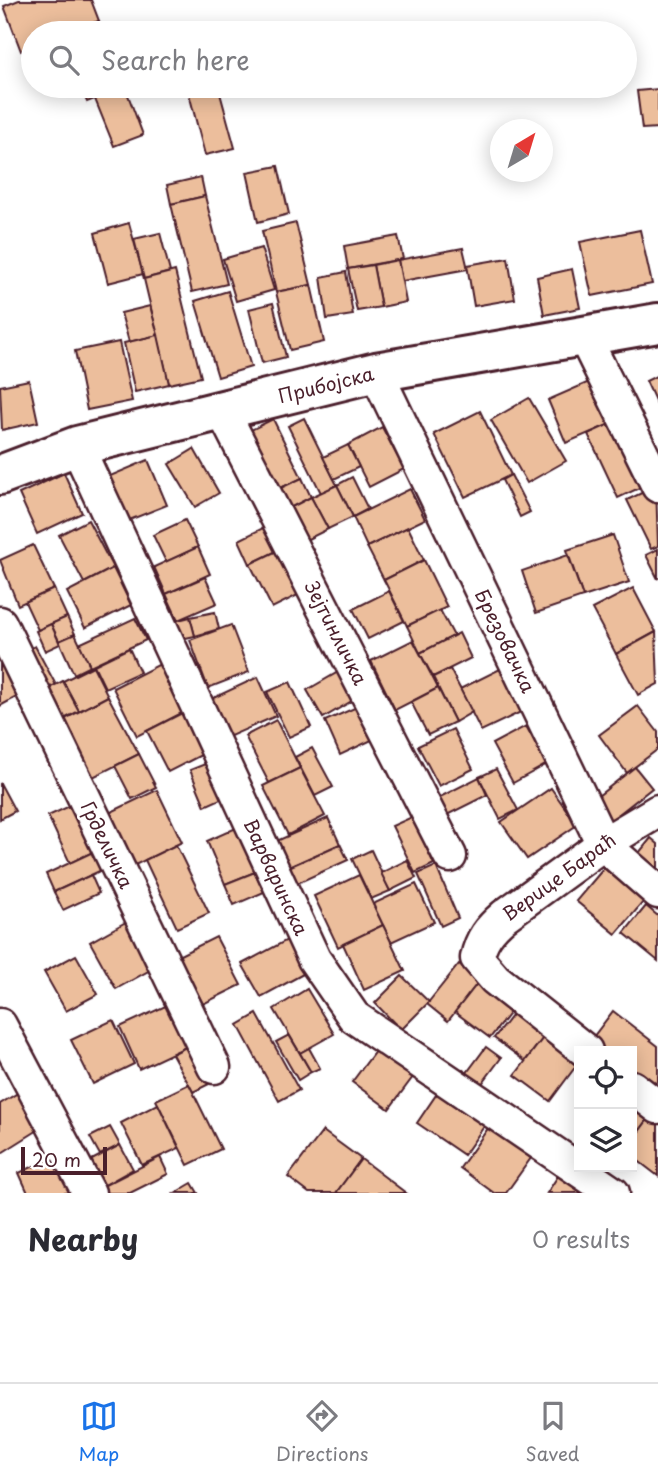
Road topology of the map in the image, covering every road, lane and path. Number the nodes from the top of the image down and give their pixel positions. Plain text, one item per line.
1 (658, 323) edge
2 (584, 336) junction
3 (376, 372) junction
4 (222, 410) junction
5 (77, 446) junction
6 (0, 475) edge
7 (658, 486) edge
8 (0, 623) edge
9 (658, 811) edge
10 (603, 844) junction
11 (450, 856) dead end
12 (658, 892) edge
13 (0, 1025) edge
14 (580, 1046) edge
15 (214, 1067) dead end
16 (637, 1091) edge
17 (658, 1107) edge
18 (89, 1193) edge
19 (613, 1193) edge

1 - 2 street, Прибојска
2 - 3 street, Прибојска
2 - 7 street
3 - 4 street, Прибојска
3 - 10 street, Брезовачка
4 - 5 street, Прибојска
4 - 11 street, Зејтинличка
5 - 6 street, Прибојска
5 - 19 street, Варваринска
8 - 15 street, Грделичка
9 - 10 street, Верице Бараћ
10 - 12 street, Брезовачка
10 - 14 street, Верице Бараћ
13 - 18 street
16 - 17 street

